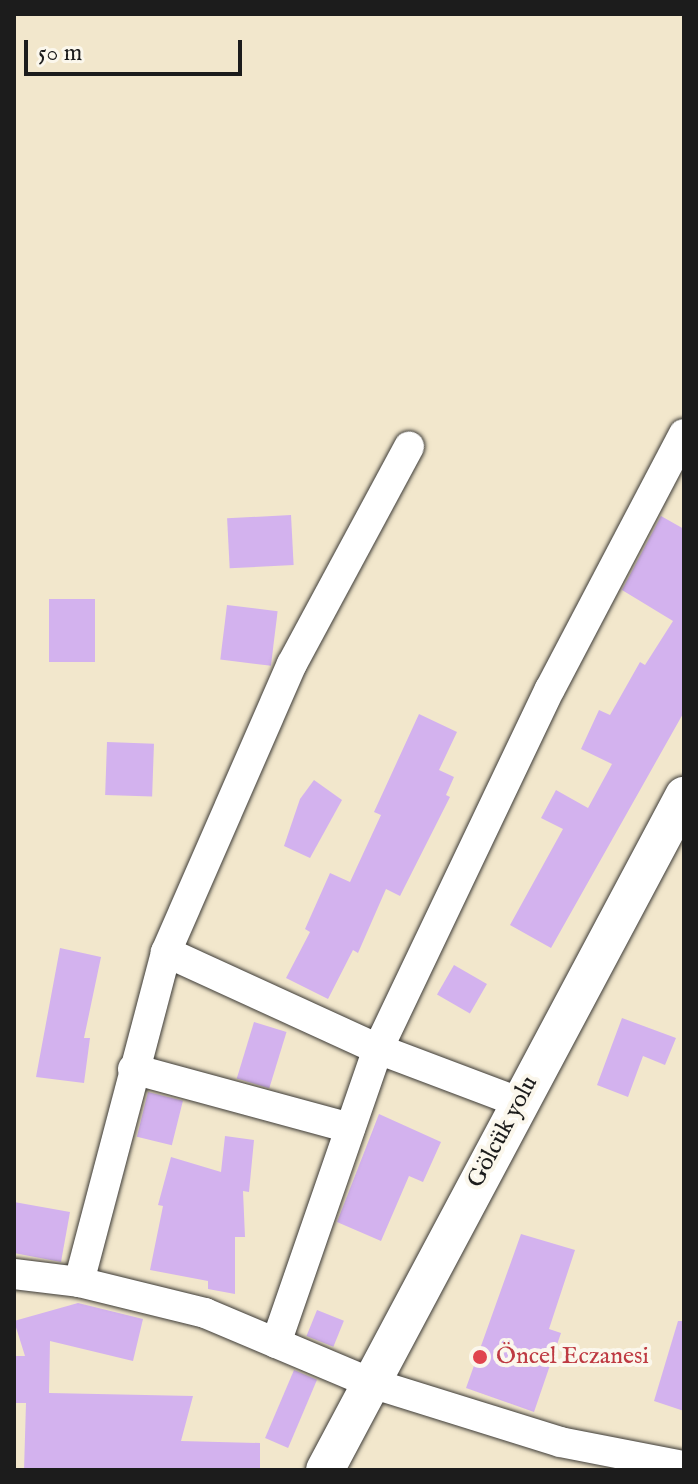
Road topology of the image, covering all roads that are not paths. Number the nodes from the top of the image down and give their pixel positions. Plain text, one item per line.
1 (684, 434) edge
2 (409, 447) dead end
3 (684, 796) edge
4 (166, 952) junction
5 (378, 1049) junction
6 (133, 1069) junction
7 (518, 1102) junction
8 (350, 1128) junction
9 (14, 1274) edge
10 (79, 1282) junction
11 (276, 1343) junction
12 (371, 1383) junction
13 (684, 1466) edge
14 (325, 1470) edge

1 - 5 street
2 - 4 street
3 - 7 main road, Gölcük yolu
4 - 5 street
4 - 6 street
5 - 7 street
5 - 8 street
6 - 8 street
6 - 10 street
7 - 12 main road, Gölcük yolu
8 - 11 street
9 - 10 street
10 - 11 street
11 - 12 street
12 - 13 street
12 - 14 main road, Gölcük yolu

